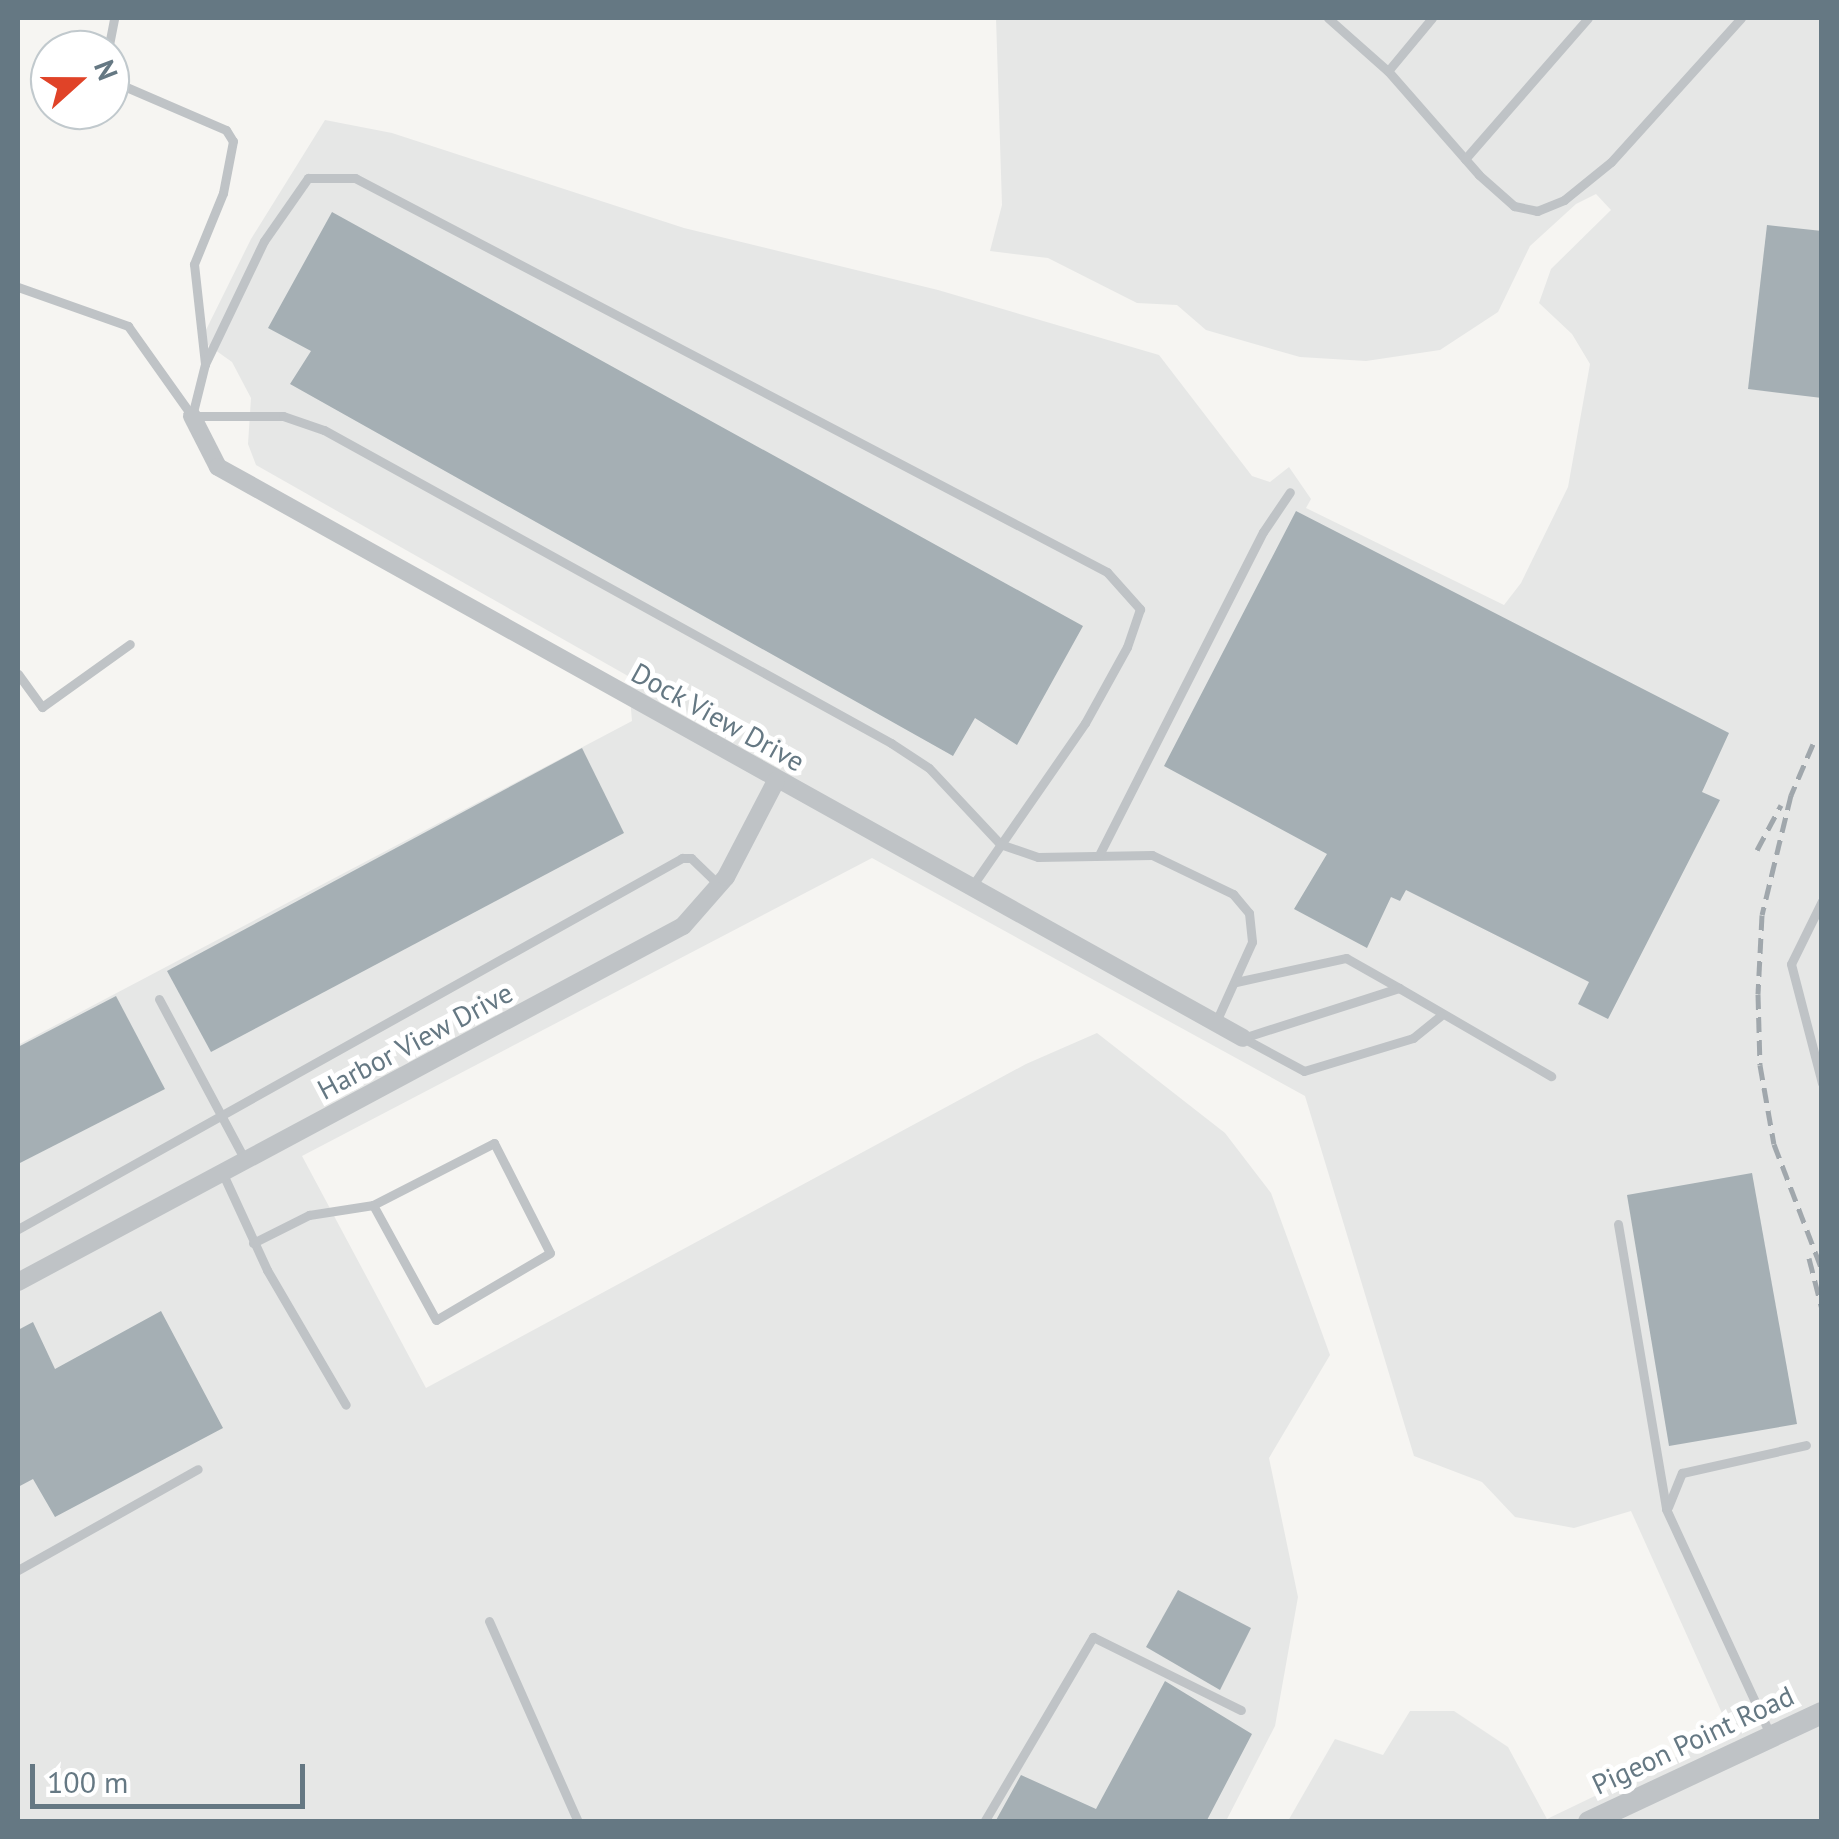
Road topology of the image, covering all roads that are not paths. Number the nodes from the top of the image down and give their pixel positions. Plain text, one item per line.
1 (1328, 18) edge
2 (1432, 18) edge
3 (1588, 18) edge
4 (1741, 18) edge
5 (1388, 70) junction
6 (130, 89) edge
7 (1465, 159) junction
8 (18, 287) edge
9 (205, 364) junction
10 (192, 416) junction
11 (1290, 492) dead end
12 (130, 644) dead end
13 (18, 674) edge
14 (776, 781) junction
15 (1000, 844) junction
16 (1099, 856) junction
17 (718, 885) junction
18 (970, 889) junction
19 (1822, 901) edge
20 (1236, 982) junction
21 (1399, 988) junction
22 (159, 999) dead end
23 (1440, 1016) junction
24 (1215, 1024) junction
25 (1243, 1038) junction
26 (1551, 1076) dead end
27 (1822, 1083) edge
28 (222, 1118) junction
29 (246, 1160) junction
30 (222, 1172) junction
31 (373, 1205) junction
32 (1618, 1224) dead end
33 (18, 1229) edge
34 (253, 1243) junction
35 (18, 1282) edge
36 (346, 1405) dead end
37 (1806, 1444) dead end
38 (198, 1469) dead end
39 (1666, 1509) junction
40 (18, 1570) edge
41 (489, 1621) dead end
42 (1242, 1710) dead end
43 (1822, 1713) edge
44 (1771, 1736) junction
45 (578, 1822) edge
46 (984, 1822) edge
47 (1589, 1822) edge

1 - 5 lane
2 - 5 lane
3 - 7 lane
4 - 7 lane
5 - 7 lane
6 - 9 lane
8 - 10 lane
9 - 10 lane
9 - 15 lane
10 - 14 street, Dock View Drive
10 - 15 lane
11 - 16 lane
12 - 13 lane
14 - 17 street, Harbor View Drive
14 - 18 street, Dock View Drive
15 - 16 lane
15 - 18 lane
16 - 20 lane
17 - 28 lane
17 - 29 street, Harbor View Drive
18 - 24 street, Dock View Drive
19 - 27 lane
20 - 21 lane
20 - 24 lane
21 - 23 lane
21 - 25 lane
22 - 28 lane
23 - 25 lane
23 - 26 lane
24 - 25 street, Dock View Drive
28 - 29 lane
28 - 33 lane
29 - 30 street, Harbor View Drive
30 - 34 lane
30 - 35 street, Harbor View Drive
31 - 31 lane
31 - 34 lane
32 - 39 lane
34 - 36 lane
37 - 39 lane
38 - 40 lane
39 - 44 lane
41 - 45 lane
42 - 46 lane
43 - 44 street, Pigeon Point Road
44 - 47 street, Pigeon Point Road

